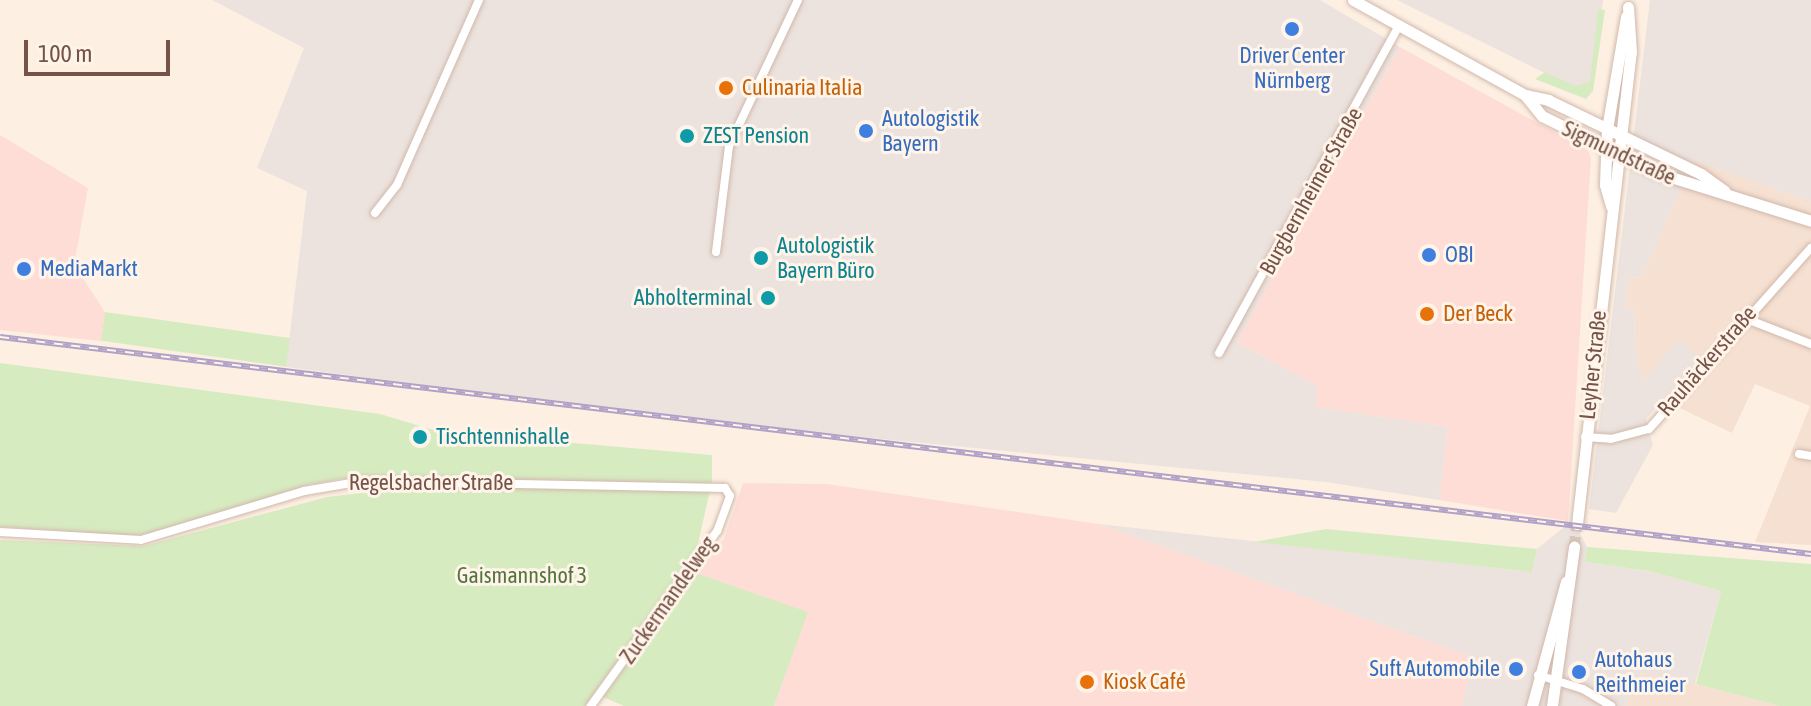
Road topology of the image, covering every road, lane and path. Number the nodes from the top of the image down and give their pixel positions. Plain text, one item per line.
1 (479, 0) edge
2 (798, 0) edge
3 (1353, 0) edge
4 (1629, 4) edge
5 (1399, 26) junction
6 (1525, 95) junction
7 (1607, 129) junction
8 (1622, 136) junction
9 (1606, 148) junction
10 (1620, 155) junction
11 (1724, 191) junction
12 (1611, 206) junction
13 (375, 213) dead end
14 (1811, 221) edge
15 (1811, 248) edge
16 (716, 252) dead end
17 (1744, 318) junction
18 (1811, 344) edge
19 (1219, 353) dead end
20 (1585, 437) junction
21 (1799, 454) dead end
22 (1811, 456) edge
23 (725, 488) joint
24 (1577, 524) tunnel mouth
25 (0, 532) edge
26 (1574, 547) tunnel mouth
27 (1572, 562) junction
28 (1538, 675) junction
29 (1556, 680) junction
30 (591, 706) edge
31 (1532, 706) edge
32 (1552, 706) edge
33 (1611, 706) edge

1 - 13 street
2 - 16 street
3 - 5 main road, Sigmundstraße
4 - 7 main road, Leyher Straße
4 - 8 main road, Leyher Straße
5 - 6 main road, Sigmundstraße
5 - 19 street, Burgbernheimer Straße
6 - 7 main road, Sigmundstraße
6 - 9 main road, Sigmundstraße
7 - 8 main road, Sigmundstraße
7 - 9 main road, Leyher Straße
8 - 10 main road, Leyher Straße
8 - 11 main road, Sigmundstraße
9 - 10 main road, Sigmundstraße
9 - 12 main road, Leyher Straße
10 - 11 main road, Sigmundstraße
10 - 12 main road, Leyher Straße
11 - 14 main road, Sigmundstraße
12 - 20 main road, Leyher Straße
15 - 17 street, Rauhäckerstraße
17 - 18 street
17 - 20 street, Rauhäckerstraße
20 - 24 main road, Leyher Straße
21 - 22 street
23 - 25 street, Regelsbacher Straße
23 - 30 street, Zuckermandelweg
26 - 27 main road
27 - 28 main road
27 - 29 main road
28 - 29 street
28 - 31 main road
29 - 32 main road
29 - 33 street

